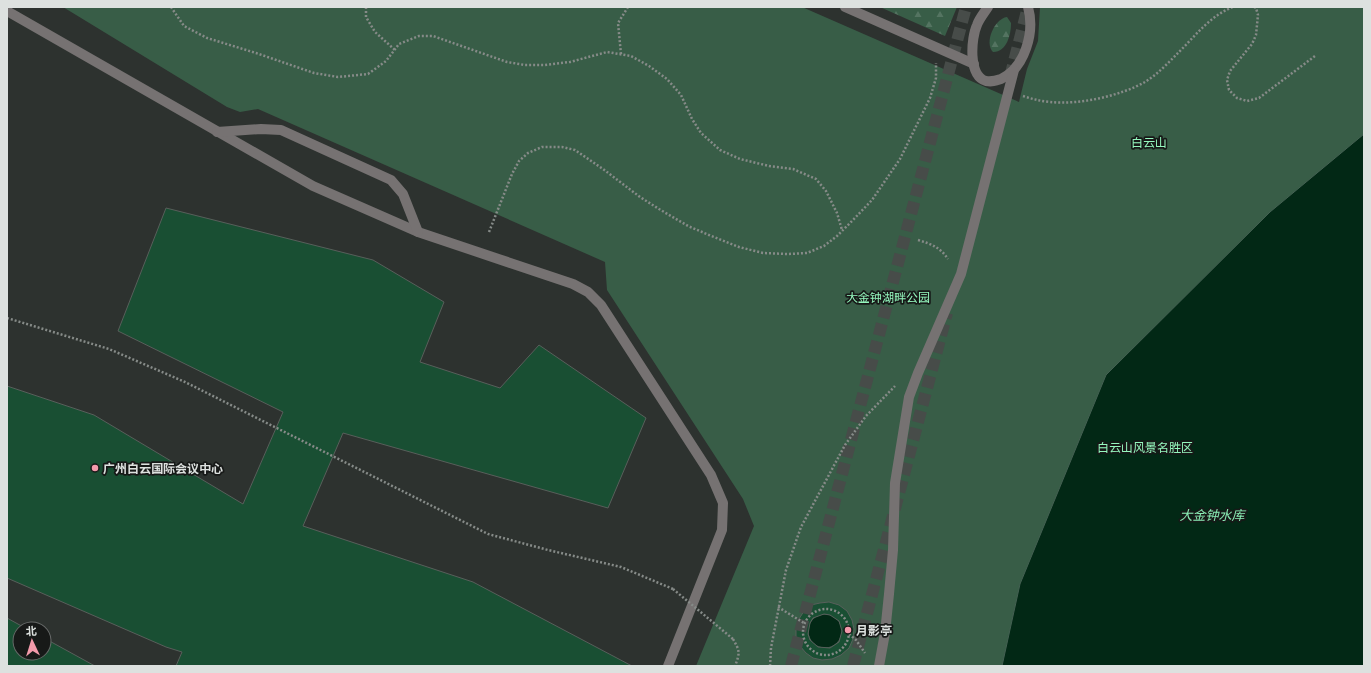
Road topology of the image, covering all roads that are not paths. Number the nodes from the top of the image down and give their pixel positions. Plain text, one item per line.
1 (845, 7) edge
2 (988, 7) edge
3 (1028, 7) edge
4 (7, 11) edge
5 (974, 64) junction
6 (1014, 70) junction
7 (217, 132) junction
8 (418, 232) junction
9 (668, 666) edge
10 (879, 666) edge

1 - 5 street
2 - 5 street
3 - 6 street
4 - 7 street
5 - 6 street
6 - 10 street
7 - 8 street
7 - 8 street
8 - 9 street

